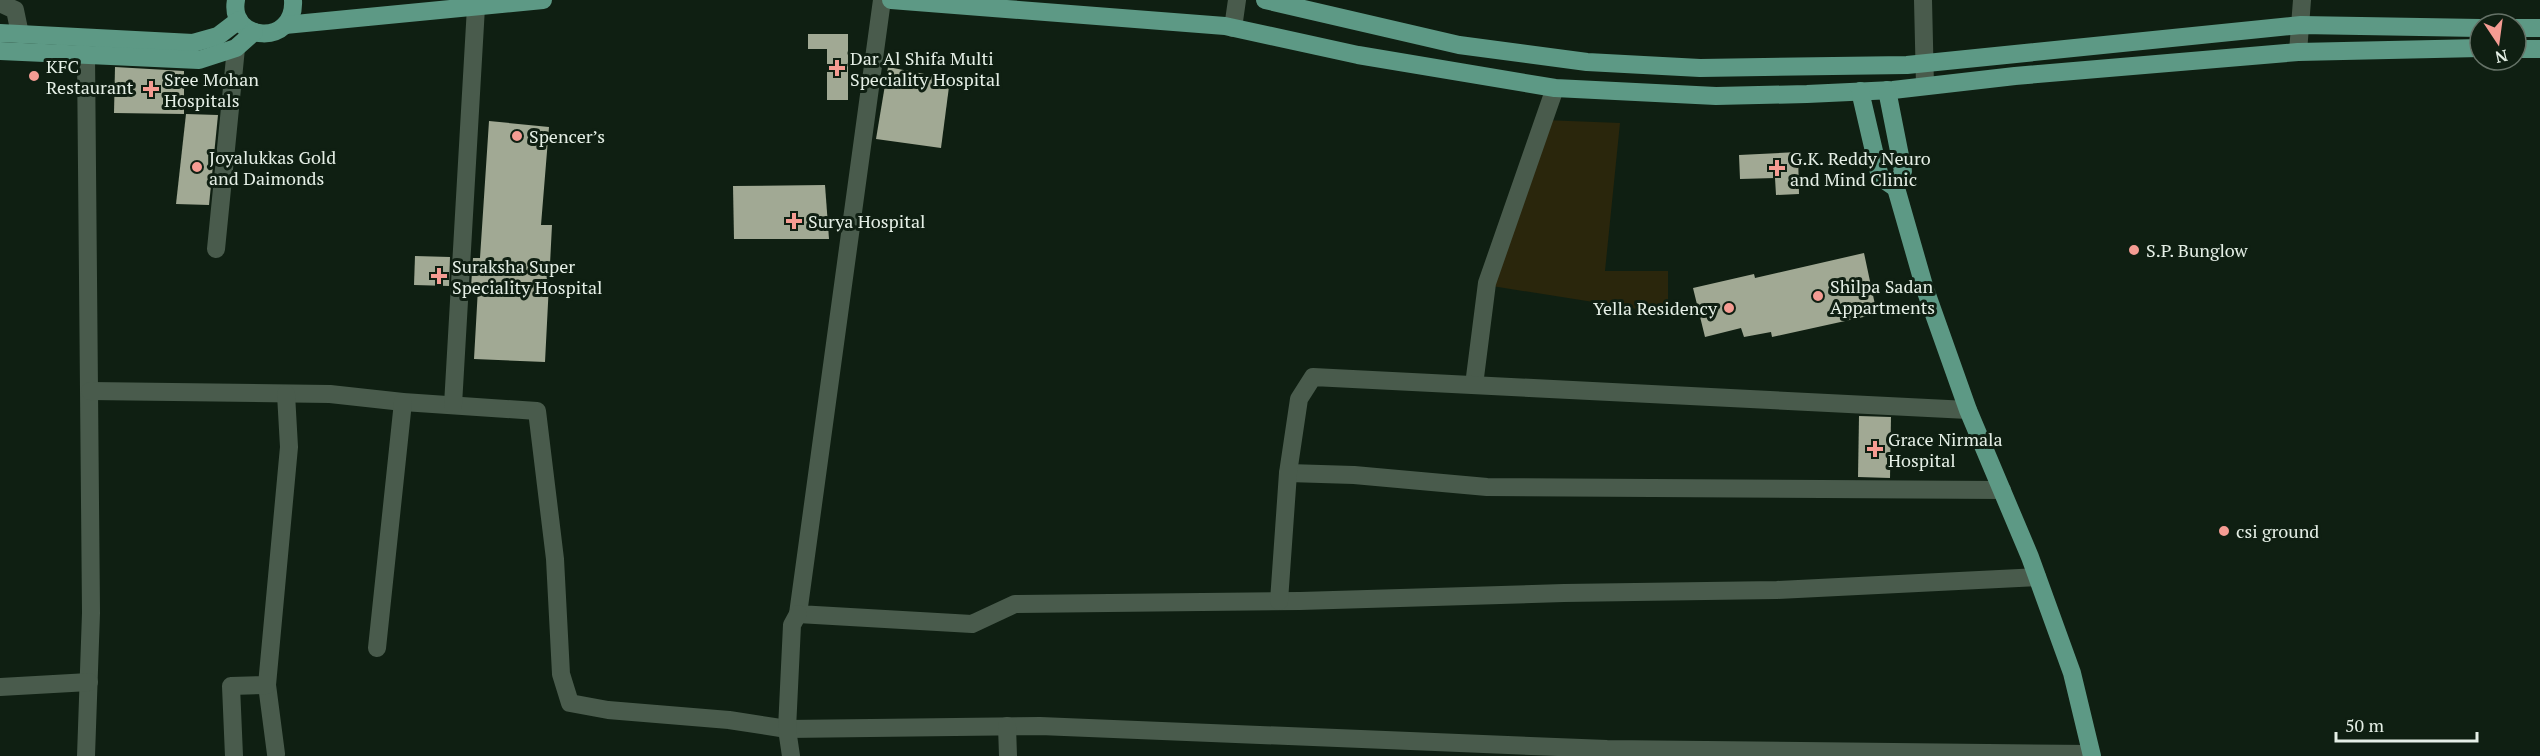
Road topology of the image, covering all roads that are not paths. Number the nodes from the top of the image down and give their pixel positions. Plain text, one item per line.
1 (236, 0) edge
2 (292, 0) edge
3 (543, 0) edge
4 (882, 0) edge
5 (891, 0) edge
6 (1237, 0) edge
7 (1265, 0) edge
8 (1923, 0) edge
9 (2302, 0) edge
10 (0, 3) edge
11 (476, 7) junction
12 (1335, 16) junction
13 (239, 20) junction
14 (285, 25) junction
15 (2301, 26) junction
16 (1233, 28) junction
17 (2468, 28) edge
18 (254, 32) junction
19 (0, 33) edge
20 (20, 34) junction
21 (236, 48) junction
22 (2468, 48) edge
23 (1332, 49) junction
24 (0, 51) edge
25 (2298, 52) junction
26 (86, 55) junction
27 (1924, 63) junction
28 (1925, 86) junction
29 (1555, 88) junction
30 (1887, 90) junction
31 (1860, 92) junction
32 (1896, 188) junction
33 (216, 249) dead end
34 (1474, 385) junction
35 (90, 391) junction
36 (286, 394) junction
37 (403, 402) junction
38 (453, 405) junction
39 (1968, 410) junction
40 (1288, 473) junction
41 (2002, 490) junction
42 (2037, 577) junction
43 (1279, 602) junction
44 (798, 614) junction
45 (377, 648) dead end
46 (89, 682) junction
47 (267, 685) junction
48 (0, 687) edge
49 (1007, 726) junction
50 (787, 729) junction
51 (276, 754) dead end
52 (2091, 755) edge
53 (86, 756) edge
54 (234, 756) edge
55 (791, 756) edge
56 (1008, 756) edge

1 - 13 main road
2 - 14 main road
3 - 11 main road
4 - 44 street
5 - 16 main road
6 - 16 street
7 - 12 main road
8 - 27 street
9 - 15 street
10 - 20 street
11 - 14 main road
11 - 38 street
12 - 23 main road
12 - 27 main road
13 - 18 main road
13 - 20 main road
14 - 18 main road
15 - 17 main road
15 - 25 street
15 - 27 main road
16 - 23 main road
18 - 21 main road
19 - 20 main road
21 - 26 main road
21 - 33 street
22 - 25 main road
23 - 29 main road
24 - 26 main road
25 - 28 main road
26 - 35 street
27 - 28 street
28 - 30 main road
29 - 31 main road
29 - 34 street
30 - 31 main road
30 - 32 main road
31 - 32 main road
32 - 39 main road
34 - 39 street
34 - 40 street
35 - 36 street
35 - 46 street
36 - 37 street
36 - 47 street
37 - 38 street
37 - 45 street
38 - 50 street
39 - 41 main road
40 - 41 street
40 - 43 street
41 - 42 main road
42 - 43 street
42 - 52 main road
43 - 44 street
44 - 50 street
46 - 48 street
46 - 53 street
47 - 51 street
47 - 54 street
49 - 50 street
49 - 52 street
49 - 56 street
50 - 55 street

